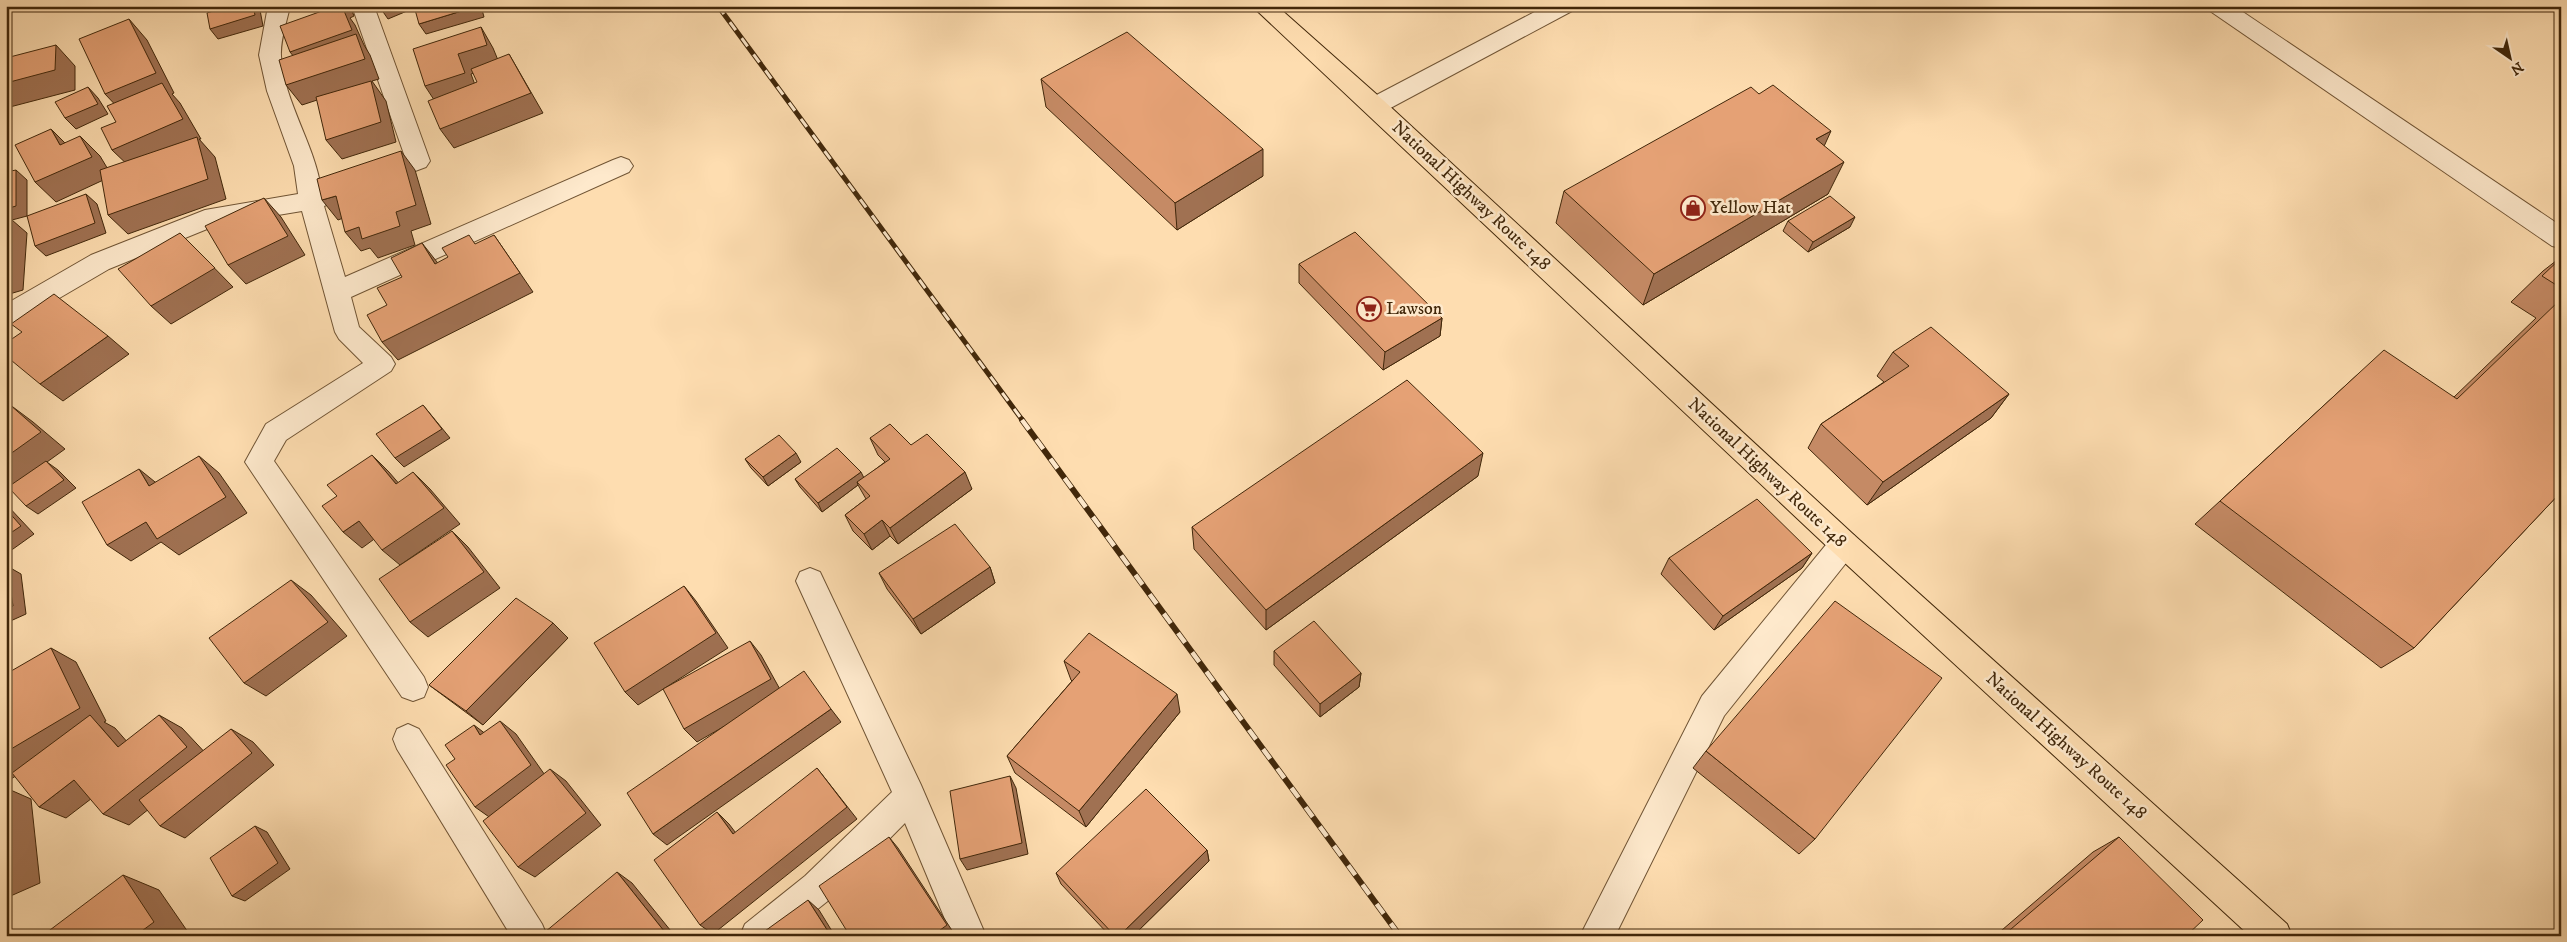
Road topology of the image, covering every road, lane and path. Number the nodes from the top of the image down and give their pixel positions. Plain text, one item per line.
1 (280, 6) edge
2 (363, 6) edge
3 (1263, 6) edge
4 (1564, 6) edge
5 (2218, 6) edge
6 (1375, 106) junction
7 (621, 166) dead end
8 (311, 201) junction
9 (2561, 239) edge
10 (337, 292) junction
11 (6, 318) edge
12 (1844, 544) junction
13 (810, 581) dead end
14 (413, 687) dead end
15 (408, 739) dead end
16 (910, 796) junction
17 (530, 936) edge
18 (757, 936) edge
19 (970, 936) edge
20 (1597, 936) edge
21 (2275, 936) edge

1 - 8 street
2 - 8 street
3 - 6 highway, National Highway Route 148
4 - 6 street
5 - 9 street
6 - 12 highway, National Highway Route 148
7 - 10 street
8 - 10 street
8 - 11 street
10 - 14 street
12 - 20 street
12 - 21 highway, National Highway Route 148
13 - 16 street
15 - 17 street
16 - 18 street
16 - 19 street

